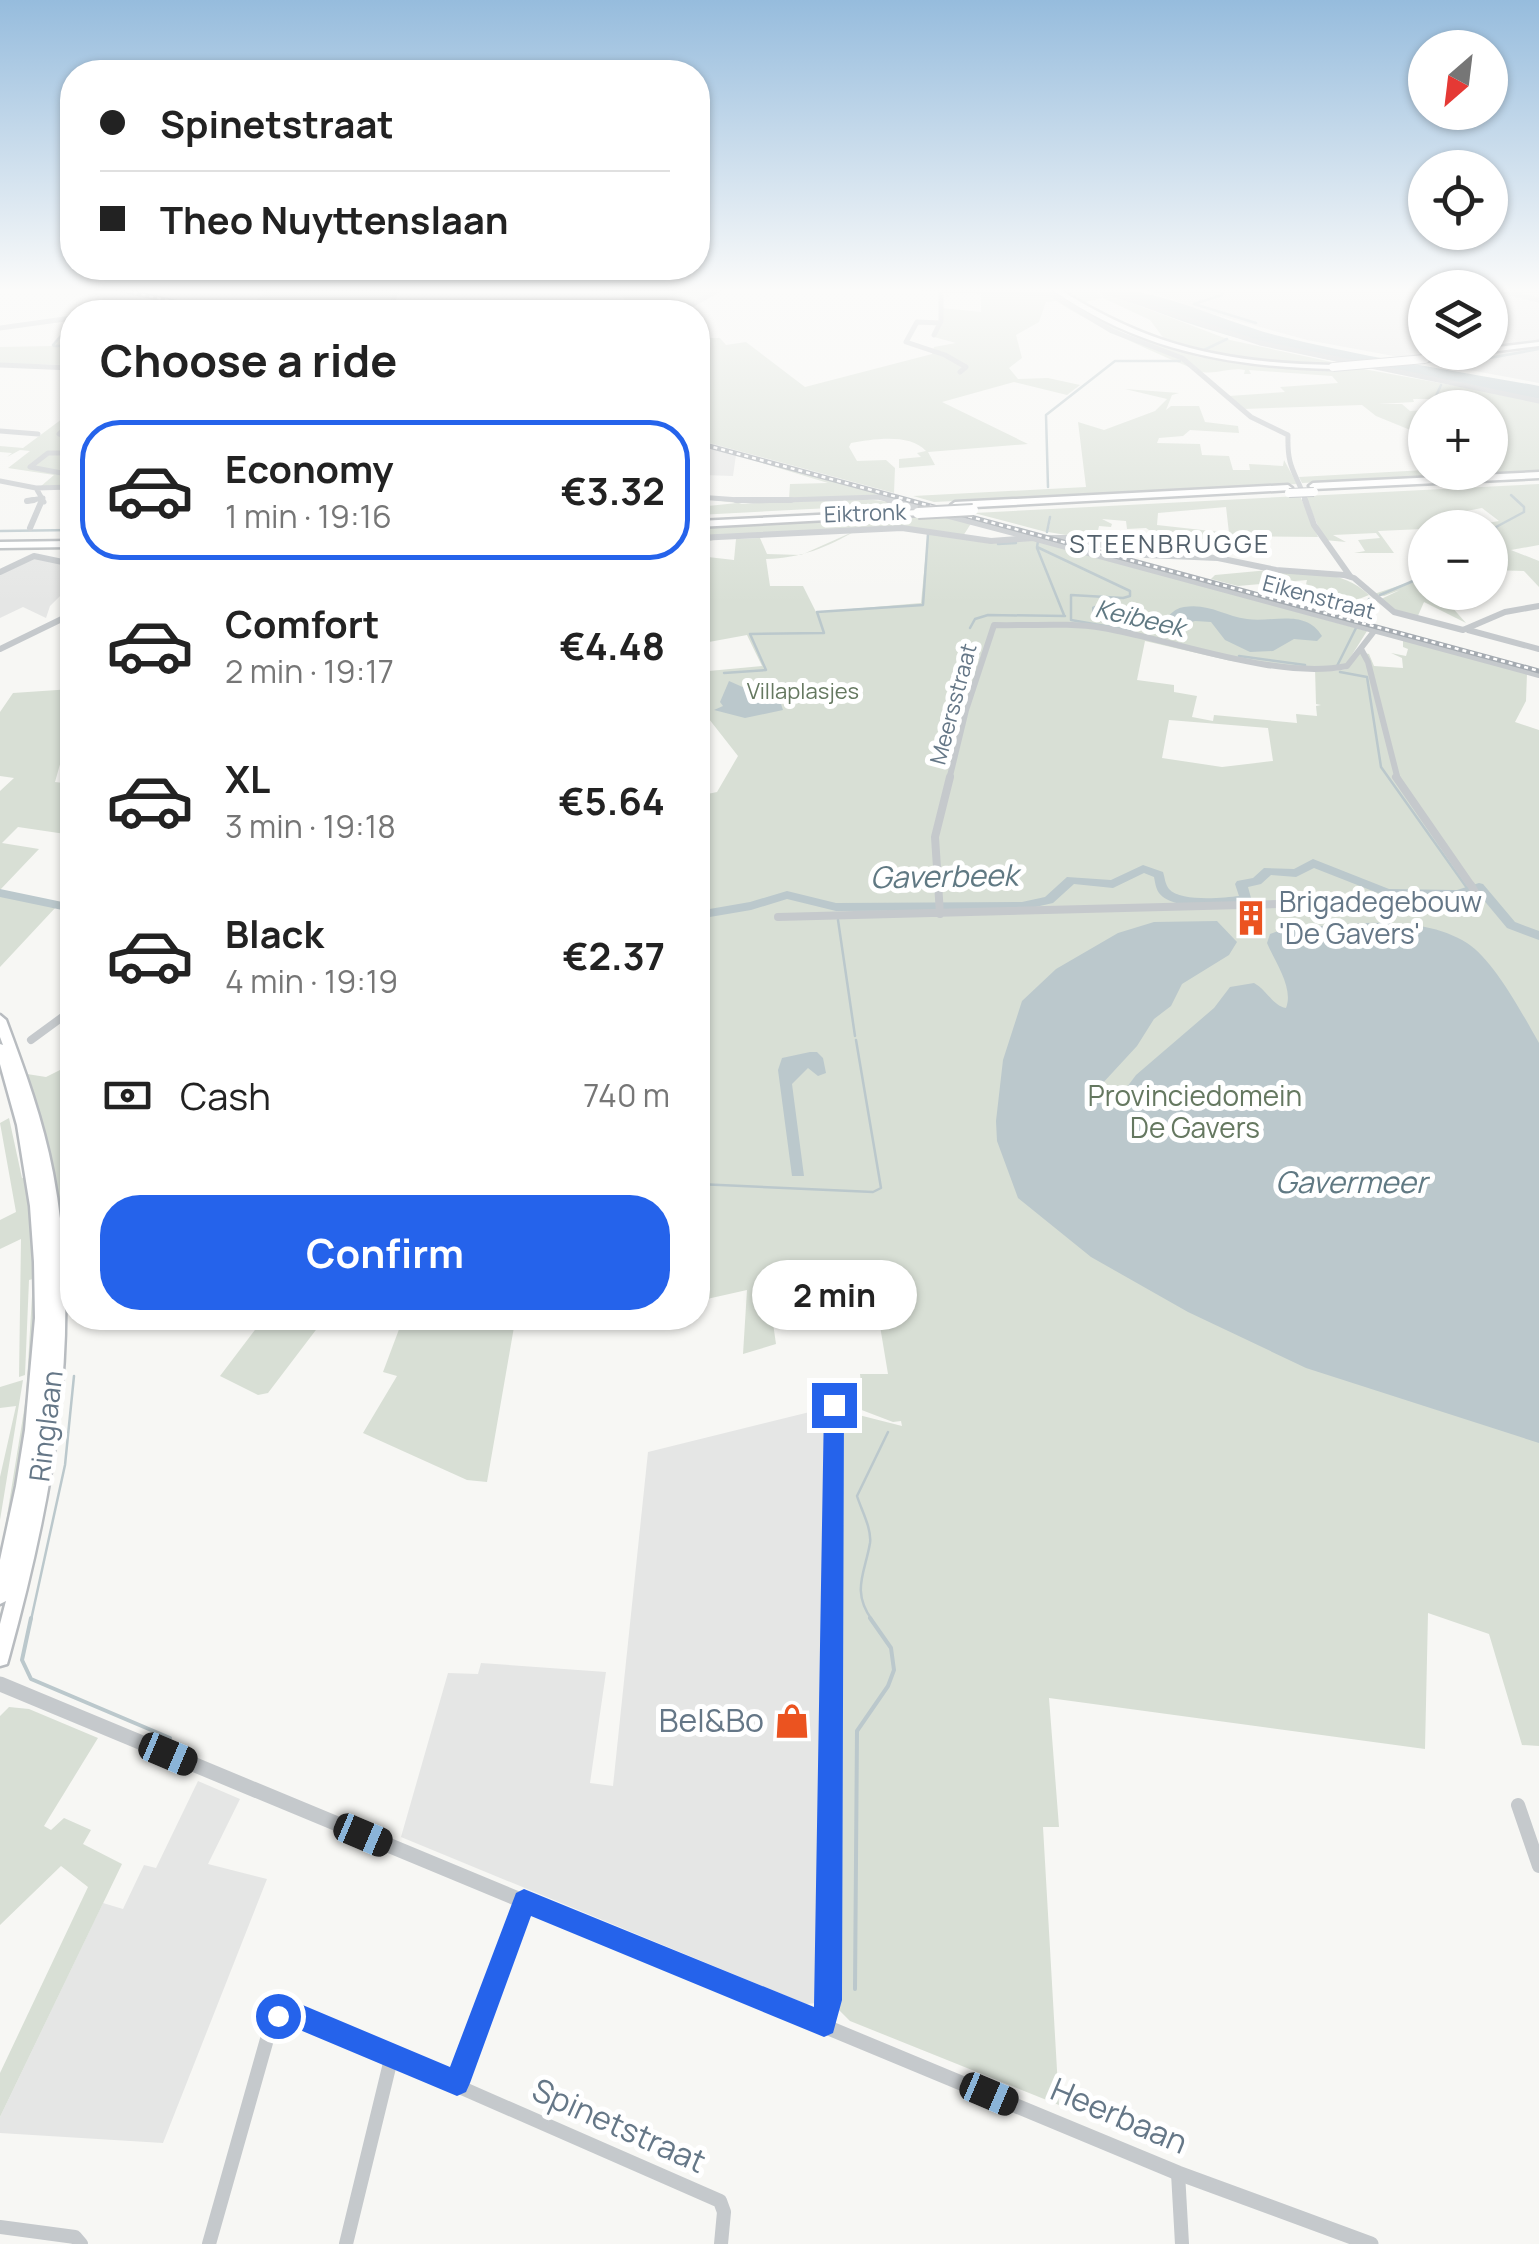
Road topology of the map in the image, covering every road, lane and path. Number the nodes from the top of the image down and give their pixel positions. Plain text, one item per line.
1 (1224, 394) edge
2 (1503, 394) edge
3 (1539, 401) edge
4 (0, 431) edge
5 (38, 434) dead end
6 (60, 452) edge
7 (57, 472) junction
8 (60, 472) edge
9 (1539, 478) edge
10 (0, 481) edge
11 (60, 487) edge
12 (36, 488) junction
13 (1289, 490) junction
14 (43, 498) junction
15 (710, 498) edge
16 (27, 502) dead end
17 (710, 520) edge
18 (710, 521) edge
19 (30, 528) dead end
20 (710, 537) edge
21 (1033, 538) junction
22 (60, 541) edge
23 (0, 542) edge
24 (60, 561) edge
25 (0, 572) edge
26 (1350, 576) junction
27 (1539, 606) edge
28 (60, 620) edge
29 (1375, 630) junction
30 (1468, 630) junction
31 (0, 649) edge
32 (1361, 649) junction
33 (1539, 649) edge
34 (1539, 675) edge
35 (940, 910) junction
36 (778, 916) dead end
37 (60, 1018) edge
38 (0, 1020) edge
39 (31, 1040) dead end
40 (0, 1049) edge
41 (834, 1405) dead end
42 (0, 1595) edge
43 (0, 1657) edge
44 (0, 1684) edge
45 (1518, 1805) dead end
46 (1539, 1866) edge
47 (524, 1901) junction
48 (824, 2024) junction
49 (392, 2055) junction
50 (457, 2083) junction
51 (1178, 2174) junction
52 (0, 2227) edge
53 (80, 2244) edge
54 (208, 2244) edge
55 (346, 2244) edge
56 (721, 2244) edge
57 (1182, 2244) edge
58 (1370, 2244) edge

1 - 26 street
2 - 3 street
4 - 5 street
6 - 7 street
7 - 8 street
7 - 12 street
9 - 13 highway, bridge
10 - 12 street
11 - 12 street
12 - 14 street
13 - 17 highway, bridge
13 - 18 highway, bridge
14 - 16 street
14 - 19 street
15 - 21 street
20 - 21 street, Eiktronk
21 - 26 street
21 - 29 street, Eikenstraat
22 - 23 highway
24 - 25 street
26 - 30 street
27 - 30 street
28 - 31 street
29 - 32 street, Meersstraat
29 - 34 street, Eikenstraat
30 - 33 street
32 - 35 street, Meersstraat
32 - 35 street
35 - 36 street
37 - 39 street
38 - 43 main road, Ringlaan
40 - 42 main road, Ringlaan
41 - 48 street
44 - 47 street, Heerbaan
45 - 46 street
47 - 48 street, Heerbaan
47 - 50 street
48 - 51 street, Heerbaan
49 - 50 street, Spinetstraat
49 - 54 street, Spinetstraat
49 - 55 street
50 - 56 street, Spinetstraat
51 - 57 street
51 - 58 street, Heerbaan
52 - 53 street

